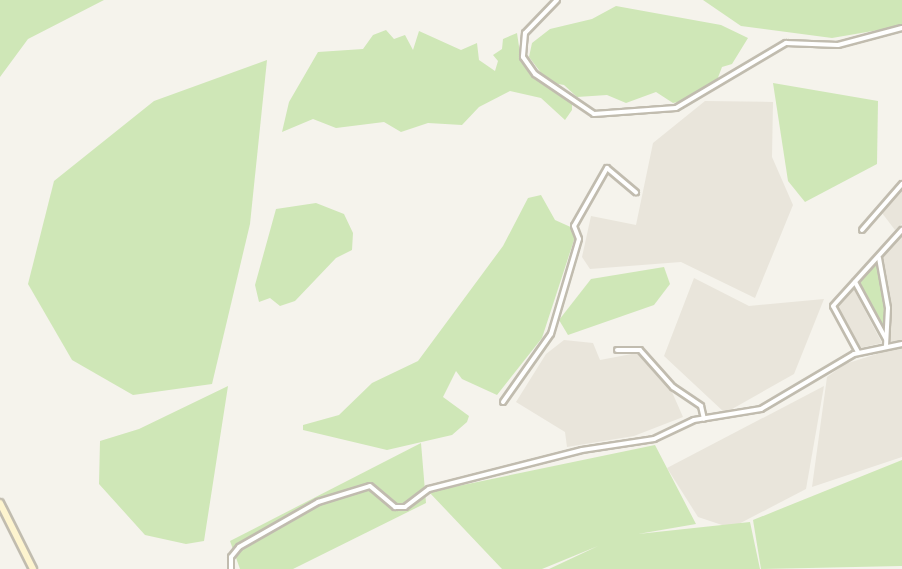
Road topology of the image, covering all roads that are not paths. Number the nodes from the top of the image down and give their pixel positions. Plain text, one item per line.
1 (557, 0) edge
2 (902, 28) edge
3 (902, 184) edge
4 (636, 192) dead end
5 (862, 230) dead end
6 (902, 230) edge
7 (879, 258) dead end
8 (855, 282) junction
9 (886, 340) junction
10 (902, 344) edge
11 (886, 346) junction
12 (616, 350) dead end
13 (858, 352) junction
14 (504, 402) dead end
15 (704, 420) junction
16 (0, 503) edge
17 (33, 569) edge
18 (231, 569) edge

1 - 2 street
3 - 5 street
4 - 14 street
6 - 8 street
7 - 9 street
8 - 9 street
8 - 13 street
9 - 11 street
10 - 11 street
11 - 13 street
12 - 15 street
13 - 15 street
15 - 18 street
16 - 17 street

